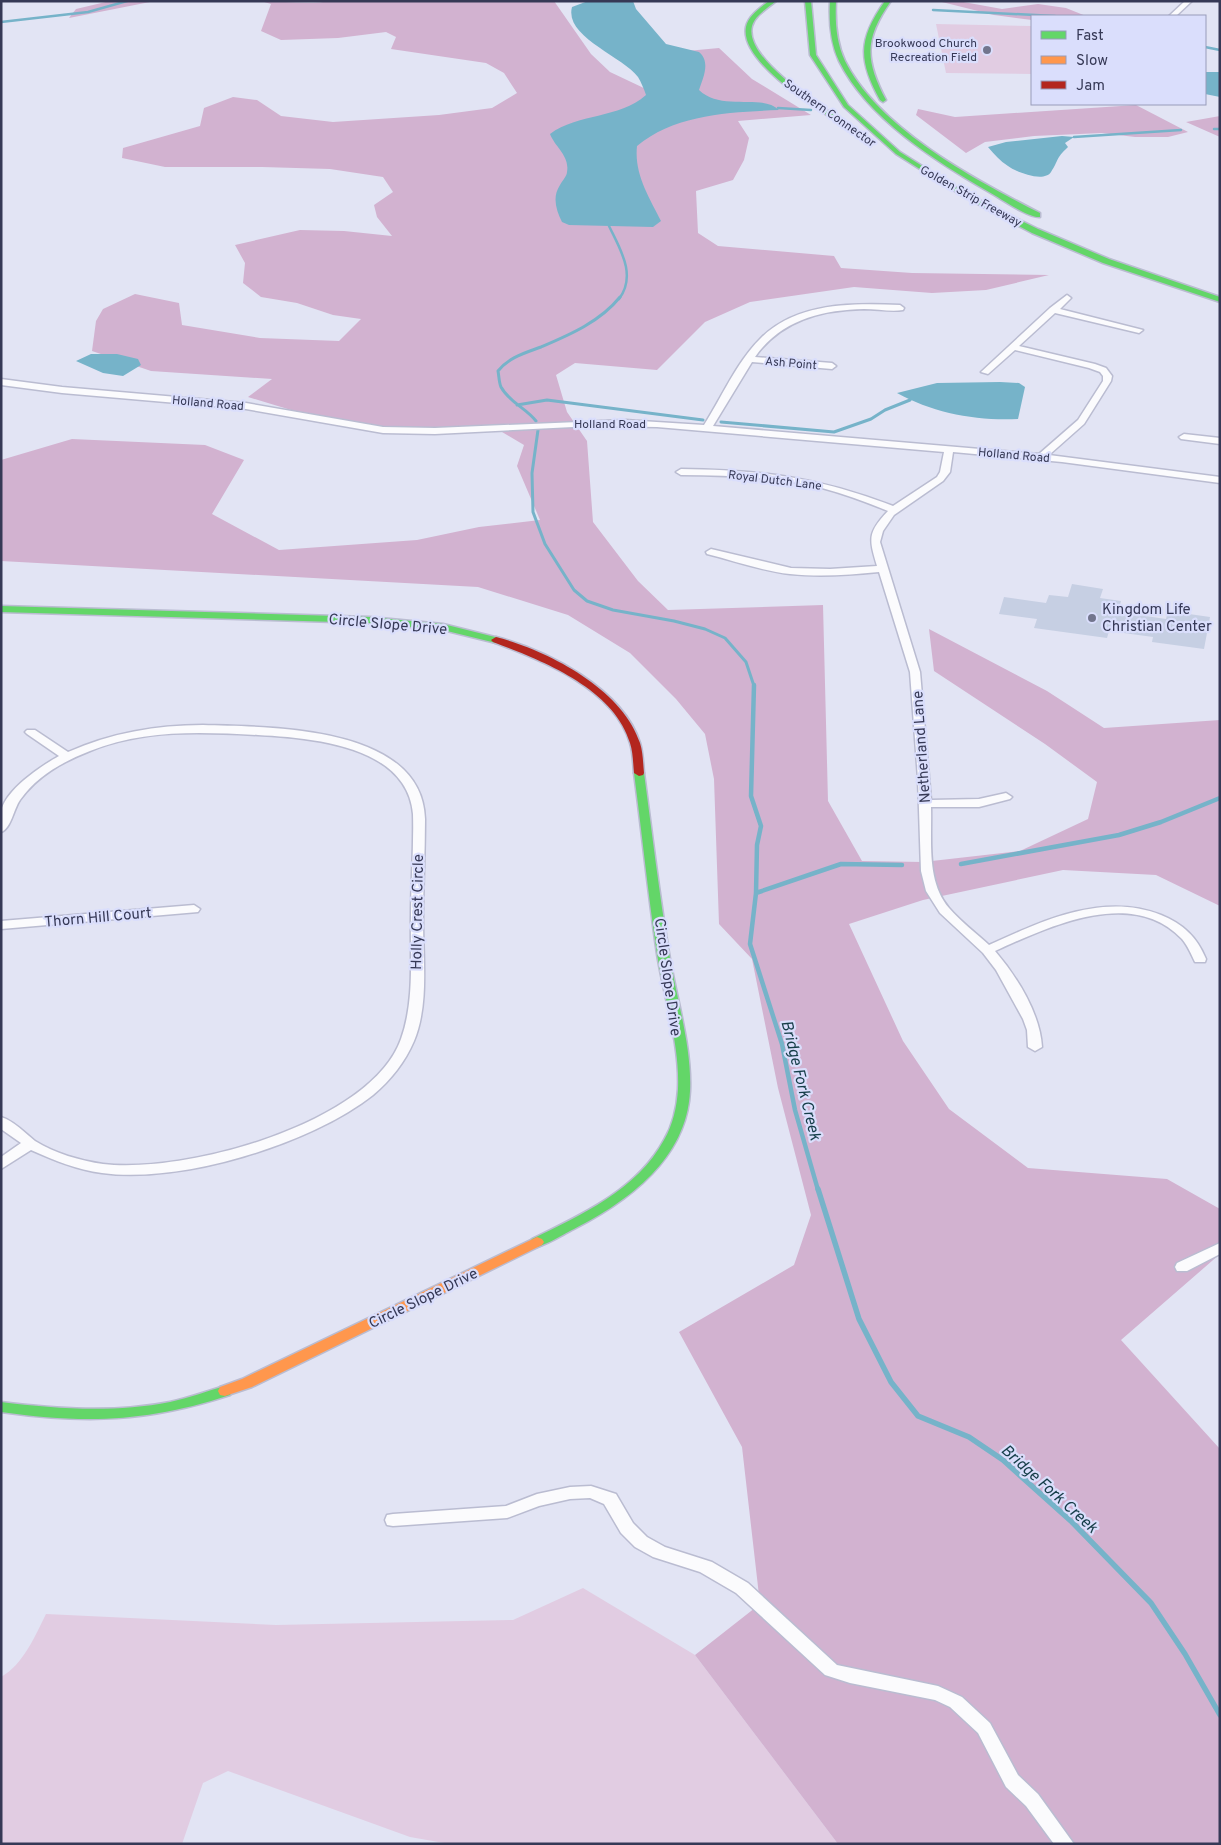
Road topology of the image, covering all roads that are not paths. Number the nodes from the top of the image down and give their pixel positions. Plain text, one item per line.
1 (773, 1) edge
2 (808, 1) edge
3 (833, 1) edge
4 (888, 1) edge
5 (1189, 1) edge
6 (1173, 15) edge
7 (894, 121) junction
8 (967, 197) junction
9 (1049, 220) dead end
10 (1067, 298) dead end
11 (1220, 300) edge
12 (900, 308) dead end
13 (1054, 310) junction
14 (1139, 330) dead end
15 (1013, 347) junction
16 (751, 359) junction
17 (832, 366) dead end
18 (985, 372) dead end
19 (1, 382) edge
20 (707, 428) junction
21 (1184, 437) dead end
22 (1220, 441) edge
23 (949, 450) junction
24 (1040, 457) junction
25 (681, 472) dead end
26 (1220, 480) edge
27 (895, 510) junction
28 (711, 552) dead end
29 (882, 569) junction
30 (1, 609) edge
31 (31, 732) dead end
32 (67, 756) junction
33 (1006, 797) dead end
34 (925, 804) junction
35 (1, 828) edge
36 (194, 909) dead end
37 (1, 925) edge
38 (988, 950) junction
39 (1200, 959) dead end
40 (1035, 1047) dead end
41 (1, 1122) edge
42 (28, 1145) junction
43 (1, 1164) edge
44 (1220, 1248) edge
45 (1182, 1267) dead end
46 (1, 1407) edge
47 (393, 1520) dead end
48 (1065, 1844) edge

1 - 8 main road, Southern Connector
2 - 8 main road, Golden Strip Freeway
3 - 7 main road, Golden Strip Freeway
4 - 7 main road
5 - 6 street
7 - 9 main road, Golden Strip Freeway
8 - 11 main road, Golden Strip Freeway
10 - 13 street
12 - 16 street
13 - 14 street
13 - 15 street
15 - 18 street
15 - 24 street
16 - 17 street, Ash Point
16 - 20 street
19 - 20 street, Holland Road
20 - 23 street, Holland Road
21 - 22 street
23 - 24 street, Holland Road
23 - 27 street, Netherland Lane
24 - 26 street, Holland Road
25 - 27 street, Royal Dutch Lane
27 - 29 street, Netherland Lane
28 - 29 street
29 - 34 street, Netherland Lane
30 - 46 main road, Circle Slope Drive
31 - 32 street
32 - 35 street, Holly Crest Circle
32 - 42 street, Holly Crest Circle
33 - 34 street
34 - 38 street, Netherland Lane
36 - 37 street, Thorn Hill Court
38 - 39 street
38 - 40 street, Netherland Lane
41 - 42 street, Holly Crest Circle
42 - 43 street
44 - 45 street
47 - 48 street

